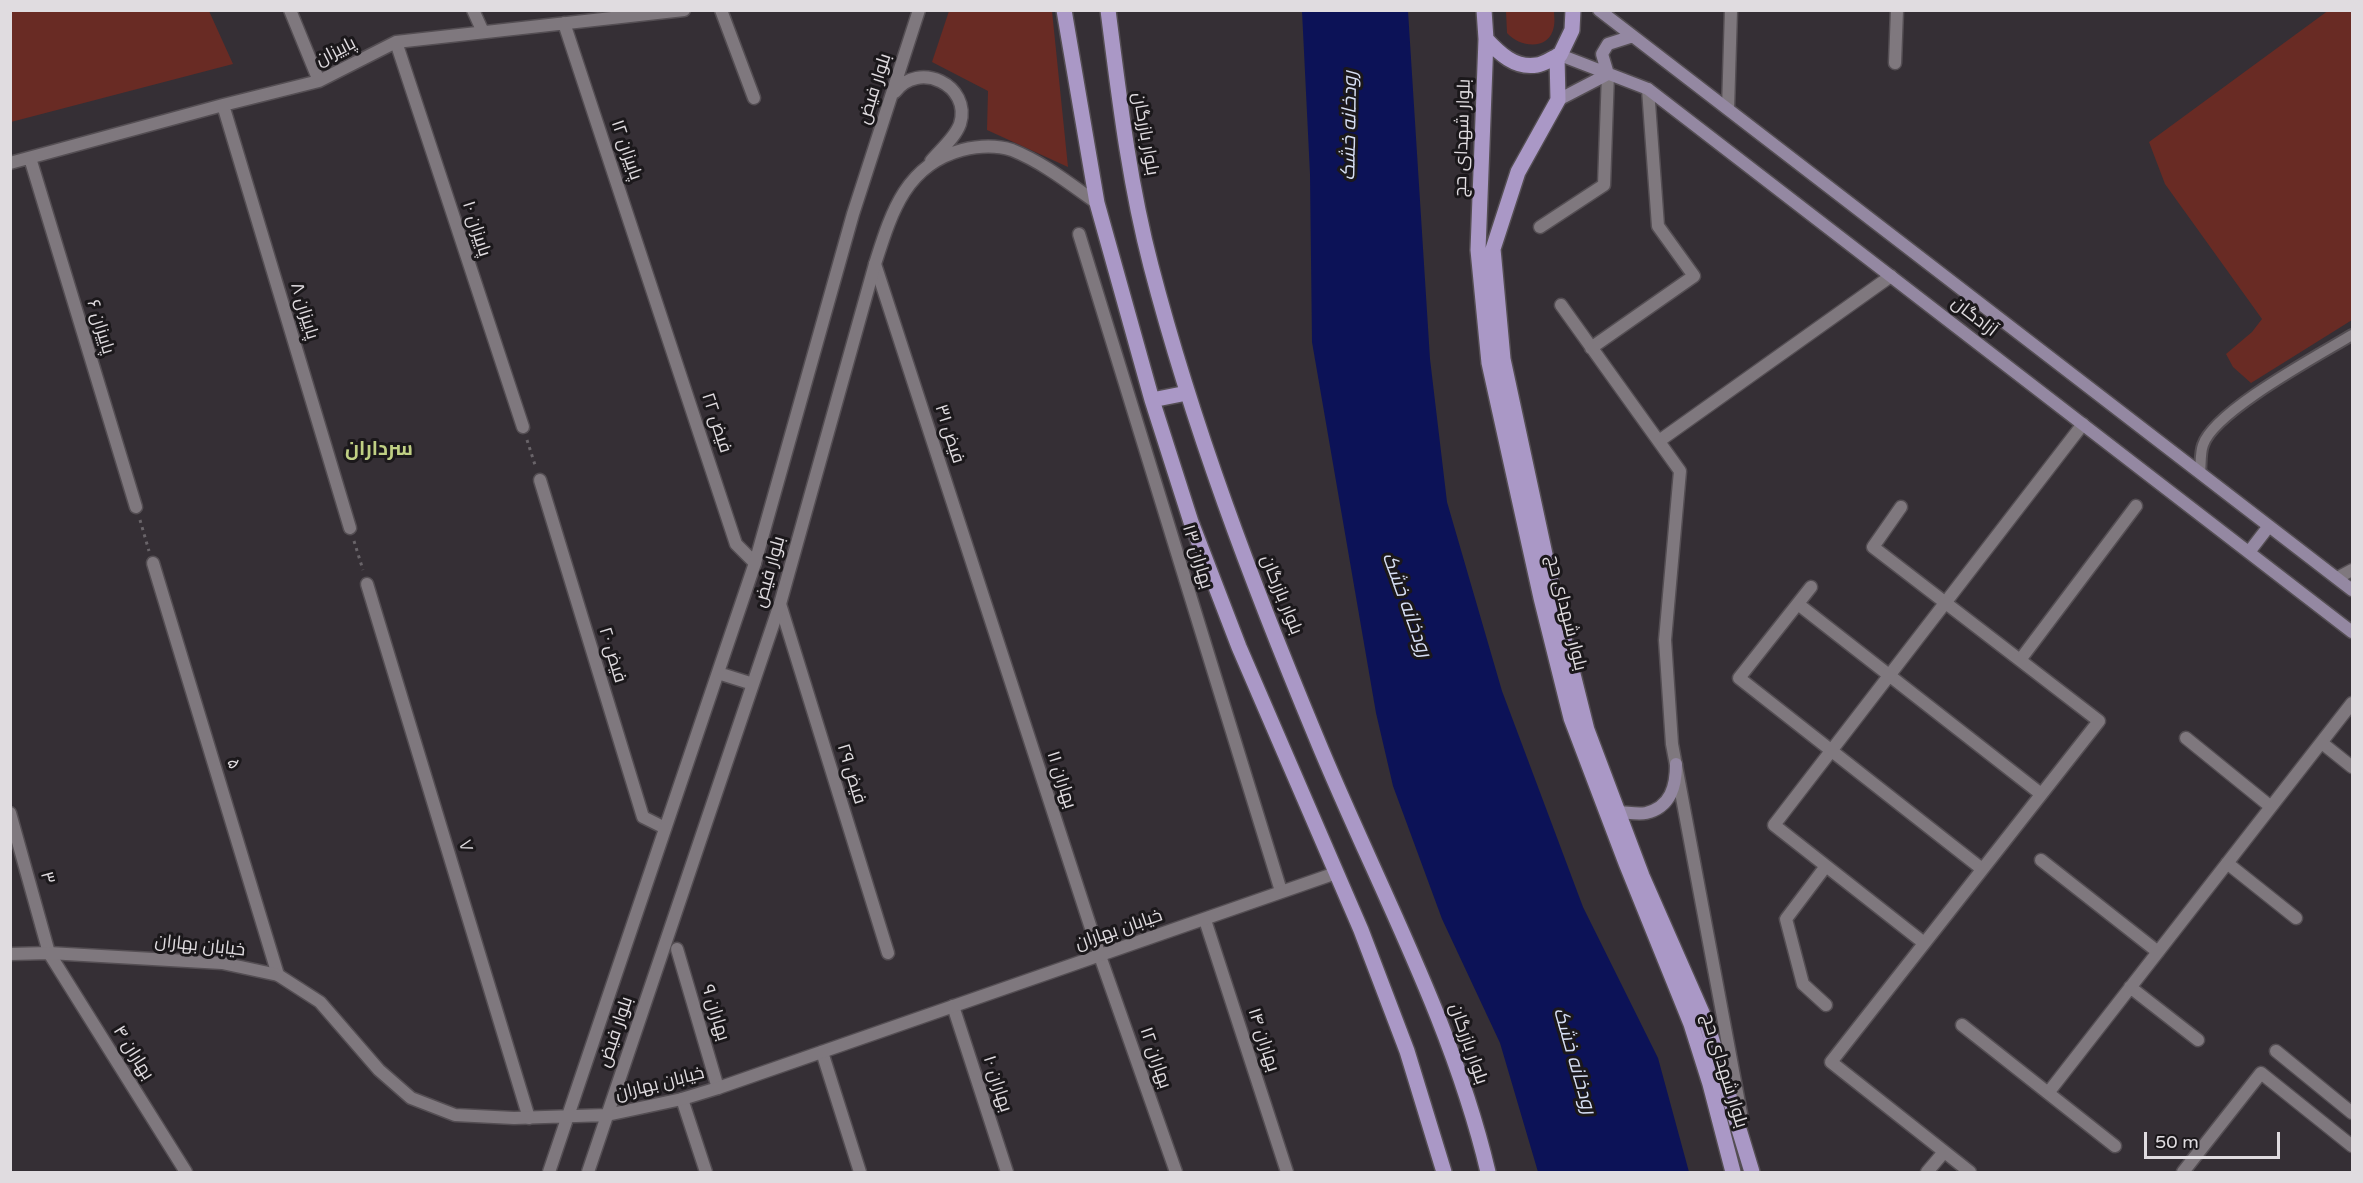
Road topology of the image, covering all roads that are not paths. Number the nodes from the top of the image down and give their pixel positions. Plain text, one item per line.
1 (290, 10) edge
2 (473, 10) edge
3 (684, 10) edge
4 (721, 10) edge
5 (919, 10) edge
6 (1064, 10) edge
7 (1108, 10) edge
8 (1484, 10) edge
9 (1573, 10) edge
10 (1599, 10) edge
11 (1731, 10) edge
12 (1897, 10) edge
13 (605, 15) edge
14 (564, 23) junction
15 (483, 32) junction
16 (1633, 36) junction
17 (1486, 39) junction
18 (396, 42) junction
19 (1558, 56) junction
20 (1895, 63) dead end
21 (1608, 74) junction
22 (319, 81) junction
23 (1648, 89) junction
24 (754, 98) dead end
25 (1558, 100) junction
26 (890, 102) junction
27 (223, 105) junction
28 (1728, 109) junction
29 (30, 158) junction
30 (10, 163) edge
31 (926, 166) junction
32 (1097, 203) junction
33 (1540, 227) dead end
34 (1079, 234) dead end
35 (875, 264) junction
36 (1891, 276) junction
37 (653, 288) joint
38 (1561, 305) dead end
39 (2352, 335) edge
40 (1592, 348) junction
41 (1187, 393) junction
42 (1152, 400) junction
43 (2083, 424) junction
44 (523, 426) road end
45 (1659, 441) junction
46 (2200, 473) junction
47 (540, 480) road end
48 (2136, 506) dead end
49 (136, 507) road end
50 (1900, 507) dead end
51 (2269, 526) junction
52 (350, 528) road end
53 (2249, 552) junction
54 (153, 563) road end
55 (755, 563) junction
56 (2352, 570) edge
57 (2337, 579) junction
58 (367, 584) road end
59 (1811, 587) dead end
60 (2352, 590) edge
61 (1945, 603) junction
62 (780, 604) junction
63 (1798, 604) junction
64 (988, 615) joint
65 (2352, 632) edge
66 (2020, 660) junction
67 (718, 673) junction
68 (1889, 676) junction
69 (753, 684) junction
70 (2352, 703) edge
71 (2186, 738) dead end
72 (2322, 743) junction
73 (1832, 751) junction
74 (1676, 764) junction
75 (2352, 767) edge
76 (2041, 795) junction
77 (2271, 807) junction
78 (1617, 812) junction
79 (10, 813) edge
80 (665, 828) junction
81 (2041, 860) dead end
82 (2227, 864) junction
83 (1826, 866) junction
84 (1982, 869) junction
85 (1336, 873) junction
86 (1281, 891) junction
87 (2296, 918) dead end
88 (1205, 920) junction
89 (1924, 943) junction
90 (677, 949) dead end
91 (2158, 952) junction
92 (49, 953) junction
93 (888, 953) dead end
94 (10, 954) edge
95 (1100, 956) junction
96 (278, 975) junction
97 (2130, 987) junction
98 (1826, 1005) dead end
99 (953, 1006) junction
100 (1962, 1025) dead end
101 (2198, 1040) dead end
102 (2276, 1051) dead end
103 (822, 1052) junction
104 (718, 1088) junction
105 (2048, 1093) junction
106 (682, 1099) junction
107 (2352, 1113) edge
108 (607, 1115) junction
109 (568, 1116) junction
110 (529, 1118) junction
111 (2115, 1146) dead end
112 (2352, 1146) edge
113 (1944, 1152) junction
114 (2189, 1170) edge
115 (186, 1173) edge
116 (549, 1173) edge
117 (588, 1173) edge
118 (706, 1173) edge
119 (860, 1173) edge
120 (1007, 1173) edge
121 (1176, 1173) edge
122 (1287, 1173) edge
123 (1444, 1173) edge
124 (1488, 1173) edge
125 (1733, 1173) edge
126 (1752, 1173) edge
127 (1927, 1173) edge
128 (1970, 1173) edge

1 - 22 street
2 - 15 street
3 - 13 street, پاییزان
4 - 24 street
5 - 26 street, بلوار فیض
6 - 32 main road
7 - 41 main road, بلوار بازرگان
8 - 17 main road, بلوار شهدای حج
9 - 19 main road
10 - 16 main road, آزادگان
11 - 28 street
12 - 20 street
13 - 14 street, پاییزان
14 - 15 street, پاییزان
14 - 37 street, پاییزان ۱۲
15 - 18 street, پاییزان
16 - 21 main road
16 - 28 main road, آزادگان
17 - 19 main road
17 - 125 main road, بلوار شهدای حج
18 - 22 street, پاییزان
18 - 44 street, پاییزان ۱۰
19 - 21 main road, آزادگان
19 - 25 main road
21 - 23 main road, آزادگان
21 - 25 main road
21 - 33 street
22 - 27 street, پاییزان
23 - 36 main road, آزادگان
23 - 40 street
25 - 78 main road, بلوار شهدای حج
26 - 31 street
26 - 55 street, بلوار فیض
27 - 29 street, پاییزان
27 - 52 street, پاییزان ۸
28 - 46 main road, آزادگان
29 - 30 street, پاییزان
29 - 49 street, پاییزان ۶
31 - 32 street, بلوار فیض
31 - 35 street, بلوار فیض
32 - 42 main road
34 - 86 street, بهاران ۱۳
35 - 62 street, بلوار فیض
35 - 64 street, فیض ۳۱
36 - 43 main road, آزادگان
36 - 45 street
37 - 55 street, فیض ۲۲
38 - 40 street
39 - 46 lane
40 - 45 street
41 - 42 main road
41 - 124 main road, بلوار بازرگان
42 - 85 main road
43 - 53 main road, آزادگان
43 - 61 street
45 - 74 street
46 - 51 main road, آزادگان
47 - 80 street, فیض ۲۰
48 - 66 street
50 - 61 street
51 - 53 main road
51 - 57 main road, آزادگان
53 - 65 main road, آزادگان
54 - 96 street, ۵
55 - 67 street, بلوار فیض
56 - 57 street
57 - 60 main road, آزادگان
58 - 110 street, ۷
59 - 63 street
61 - 66 street
61 - 68 street
62 - 69 street, بلوار فیض
62 - 93 street, فیض ۲۹
63 - 68 street
63 - 73 street
64 - 95 street, بهاران ۱۱
66 - 76 street
67 - 69 street
67 - 80 street, بلوار فیض
68 - 73 street
68 - 76 street
69 - 108 street, بلوار فیض
70 - 72 street
71 - 77 street
72 - 75 street
72 - 77 street
73 - 83 street
73 - 84 street
74 - 78 main road
74 - 126 street
76 - 84 street
77 - 82 street
78 - 126 main road, بلوار شهدای حج
79 - 92 street, ۳
80 - 109 street, بلوار فیض
81 - 91 street
82 - 87 street
82 - 91 street
83 - 89 street
83 - 98 street
84 - 89 street
85 - 86 street, خیابان بهاران
85 - 123 main road
86 - 88 street, خیابان بهاران
88 - 95 street, خیابان بهاران
88 - 122 street, بهاران ۱۴
89 - 113 street
90 - 104 street, بهاران ۹
91 - 97 street
92 - 94 street, خیابان بهاران
92 - 96 street, خیابان بهاران
92 - 115 street, ۴ بهاران
95 - 99 street, خیابان بهاران
95 - 121 street, بهاران ۱۲
96 - 110 street, خیابان بهاران
97 - 101 street
97 - 105 street
99 - 103 street, خیابان بهاران
99 - 120 street, بهاران ۱۰
100 - 105 street
102 - 107 street
103 - 104 street, خیابان بهاران
103 - 119 street
104 - 106 street, خیابان بهاران
105 - 111 street
106 - 108 street, خیابان بهاران
106 - 118 street
108 - 109 street, خیابان بهاران
108 - 117 street, بلوار فیض
109 - 110 street, خیابان بهاران
109 - 116 street, بلوار فیض
112 - 114 street
113 - 127 street
113 - 128 street

